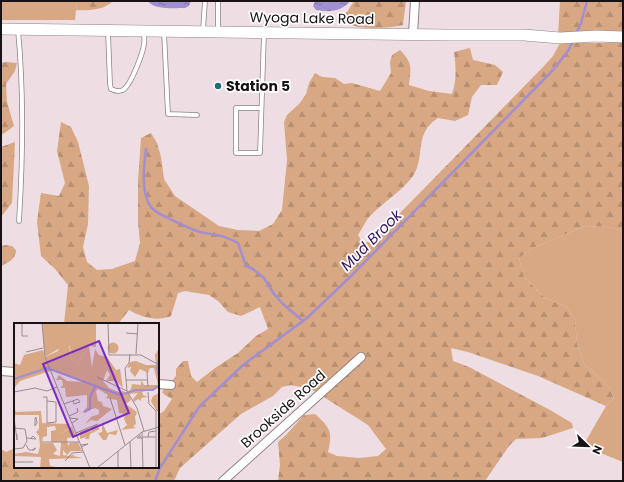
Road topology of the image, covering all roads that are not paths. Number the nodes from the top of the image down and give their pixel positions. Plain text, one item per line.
1 (206, 1) edge
2 (218, 1) edge
3 (415, 1) edge
4 (1, 29) edge
5 (18, 29) junction
6 (108, 30) junction
7 (144, 31) junction
8 (164, 31) junction
9 (203, 32) junction
10 (218, 32) junction
11 (264, 32) junction
12 (413, 34) junction
13 (623, 37) edge
14 (261, 108) junction
15 (197, 115) dead end
16 (19, 221) dead end
17 (361, 357) dead end
18 (1, 371) edge
19 (14, 372) edge
20 (159, 384) edge
21 (171, 386) dead end
22 (223, 481) edge

1 - 9 lane
2 - 10 lane
3 - 12 street
4 - 5 street, Wyoga Lake Road
5 - 6 street, Wyoga Lake Road
5 - 16 lane
6 - 7 street, Wyoga Lake Road
6 - 7 lane
7 - 8 street, Wyoga Lake Road
8 - 9 street, Wyoga Lake Road
8 - 15 lane
9 - 10 street, Wyoga Lake Road
10 - 11 street, Wyoga Lake Road
11 - 12 street, Wyoga Lake Road
11 - 14 lane
12 - 13 street, Wyoga Lake Road
14 - 14 lane
17 - 22 street, Brookside Road
18 - 19 street
20 - 21 street

